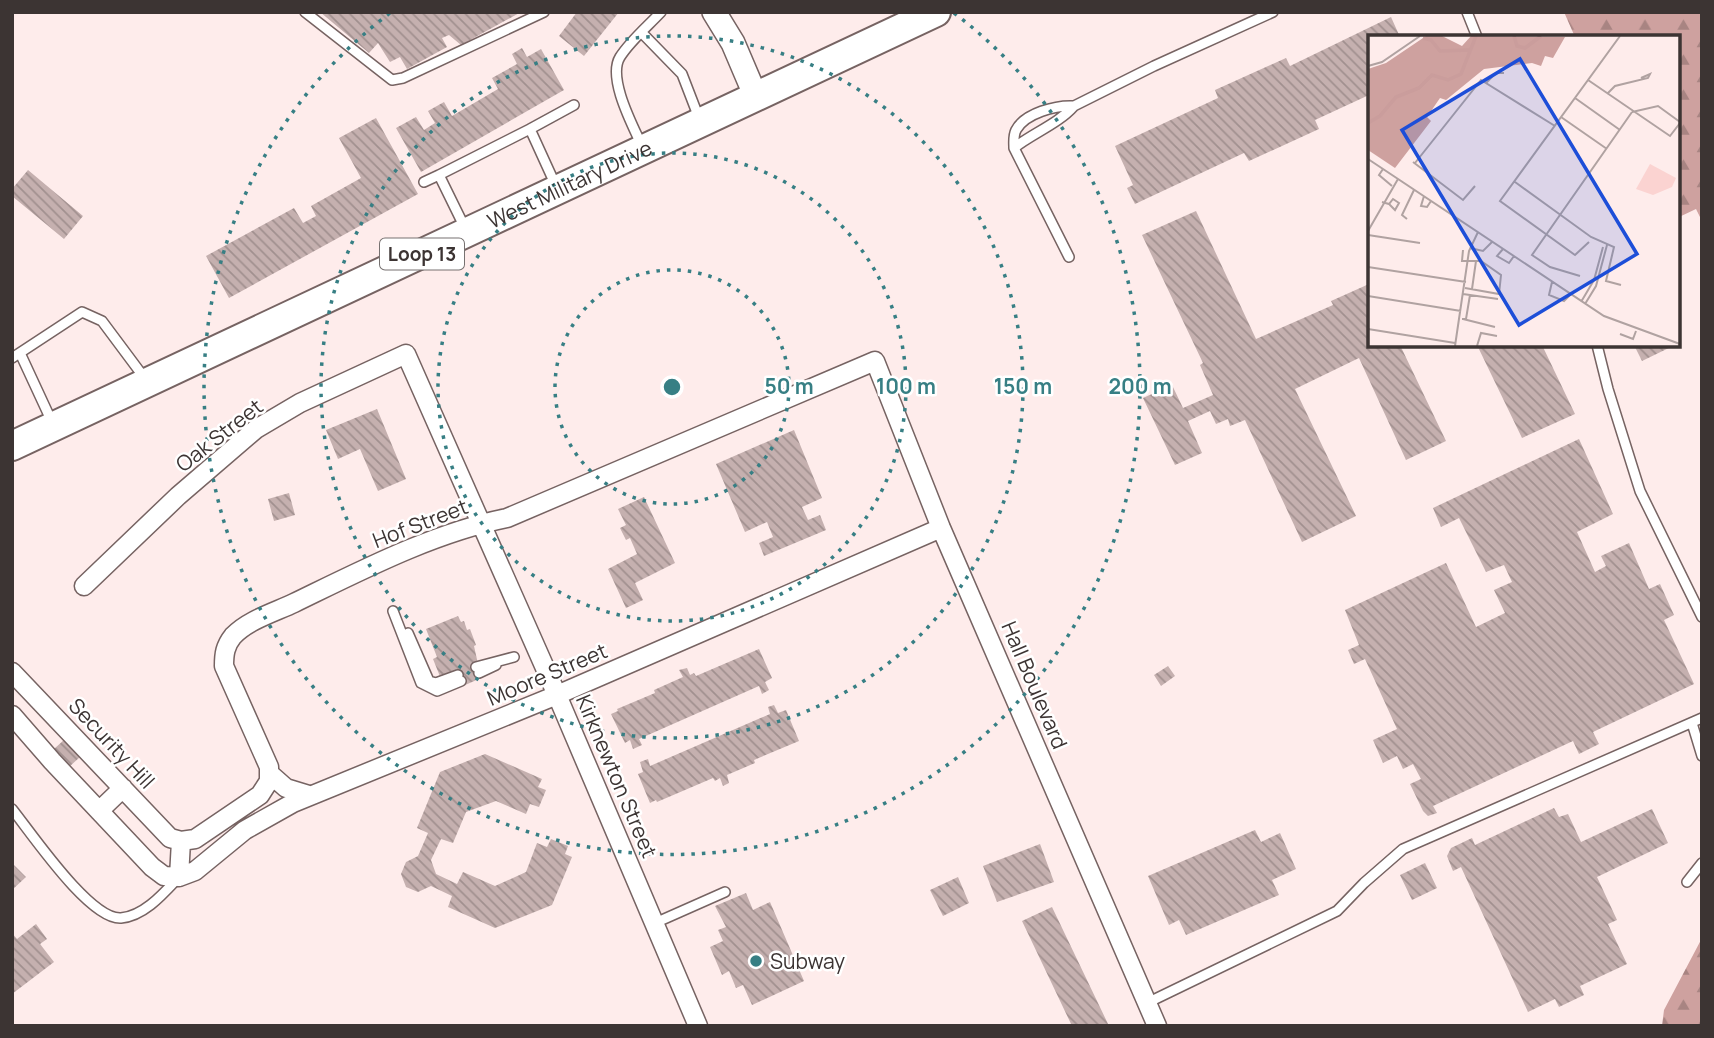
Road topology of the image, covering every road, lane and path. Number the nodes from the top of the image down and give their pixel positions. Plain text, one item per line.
1 (305, 12) edge
2 (544, 12) edge
3 (661, 12) edge
4 (714, 12) edge
5 (936, 12) edge
6 (1273, 12) edge
7 (1467, 12) edge
8 (642, 33) junction
9 (1476, 35) edge
10 (757, 97) junction
11 (574, 105) dead end
12 (1074, 106) junction
13 (701, 123) junction
14 (530, 129) junction
15 (1014, 148) junction
16 (643, 150) junction
17 (439, 175) junction
18 (424, 182) dead end
19 (558, 190) junction
20 (467, 233) junction
21 (1069, 257) dead end
22 (1597, 346) edge
23 (406, 354) joint
24 (16, 356) edge
25 (874, 361) joint
26 (147, 382) junction
27 (54, 426) junction
28 (12, 446) edge
29 (481, 523) junction
30 (942, 528) junction
31 (84, 586) dead end
32 (396, 610) dead end
33 (1702, 617) edge
34 (514, 657) dead end
35 (478, 670) dead end
36 (12, 672) edge
37 (459, 678) dead end
38 (557, 695) junction
39 (49, 709) junction
40 (12, 715) edge
41 (1702, 719) edge
42 (1692, 723) junction
43 (26, 731) junction
44 (1702, 756) edge
45 (269, 773) junction
46 (123, 788) junction
47 (309, 796) junction
48 (12, 809) edge
49 (99, 811) junction
50 (181, 841) junction
51 (1702, 863) edge
52 (179, 877) junction
53 (1687, 882) dead end
54 (725, 892) dead end
55 (655, 923) junction
56 (1147, 1003) junction
57 (698, 1026) edge
58 (1157, 1026) edge

1 - 2 lane
3 - 8 lane
4 - 10 street
5 - 10 main road, West Military Drive / Loop 13
6 - 12 lane
7 - 9 lane
8 - 13 lane
8 - 16 lane
10 - 13 main road, West Military Drive / Loop 13
11 - 14 lane
12 - 15 lane
12 - 15 lane
13 - 16 main road, West Military Drive / Loop 13
14 - 17 lane
14 - 19 lane
15 - 21 lane
16 - 19 main road, West Military Drive / Loop 13
17 - 18 lane
17 - 20 lane
19 - 20 main road, West Military Drive / Loop 13
20 - 26 main road, West Military Drive / Loop 13
22 - 33 lane
23 - 29 street, Kirknewton Street
23 - 31 street, Oak Street
24 - 26 lane
24 - 27 lane
25 - 29 street, Hof Street
25 - 30 street, Hall Boulevard
26 - 27 main road, West Military Drive / Loop 13
27 - 28 main road, West Military Drive / Loop 13
29 - 38 street, Kirknewton Street
29 - 45 street, Hof Street
30 - 38 street, Moore Street
30 - 56 street, Hall Boulevard
32 - 37 lane
34 - 35 lane
36 - 39 street, Security Hill
38 - 47 street, Moore Street
38 - 55 street, Kirknewton Street
39 - 43 street
39 - 46 street, Security Hill
40 - 43 street
41 - 42 lane
42 - 44 lane
42 - 56 lane
43 - 49 street
45 - 47 street
45 - 50 street
46 - 49 street
46 - 50 street, Security Hill
47 - 52 street, Moore Street
48 - 52 lane
49 - 52 street
50 - 52 street
51 - 53 lane
54 - 55 lane
55 - 57 street, Kirknewton Street
56 - 58 street, Hall Boulevard

